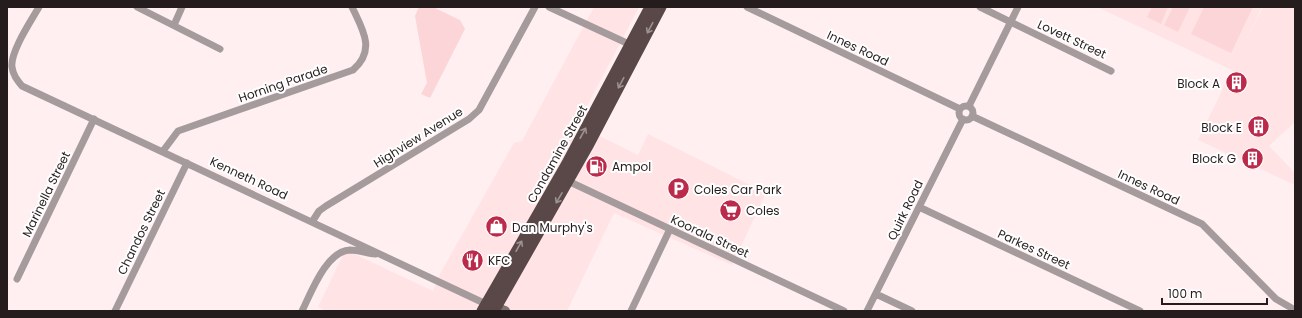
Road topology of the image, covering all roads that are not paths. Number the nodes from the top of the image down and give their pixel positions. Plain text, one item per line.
1 (39, 7) edge
2 (137, 7) edge
3 (182, 7) edge
4 (352, 7) edge
5 (535, 7) edge
6 (549, 7) edge
7 (650, 7) edge
8 (661, 7) edge
9 (747, 7) edge
10 (980, 7) edge
11 (1018, 7) edge
12 (1011, 22) junction
13 (174, 25) junction
14 (631, 45) junction
15 (220, 49) dead end
16 (1111, 70) dead end
17 (969, 106) junction
18 (960, 109) junction
19 (972, 116) junction
20 (94, 119) junction
21 (963, 119) junction
22 (163, 151) junction
23 (187, 163) junction
24 (568, 181) junction
25 (919, 207) junction
26 (312, 222) junction
27 (670, 229) junction
28 (381, 254) junction
29 (17, 279) dead end
30 (876, 294) junction
31 (493, 309) edge
32 (1295, 310) edge
33 (115, 311) edge
34 (302, 311) edge
35 (631, 311) edge
36 (844, 311) edge
37 (867, 311) edge
38 (912, 311) edge
39 (1140, 311) edge

1 - 20 street, Kenneth Road
2 - 13 street
3 - 13 street
4 - 22 street, Horning Parade
5 - 26 street, Highview Avenue
6 - 14 street
7 - 14 highway, Condamine Street
8 -> 24 highway, Condamine Street
9 - 18 street, Innes Road
10 - 12 street, Lovett Street
11 - 12 street
12 - 16 street, Lovett Street
12 - 17 street
13 - 15 street
31 -> 14 highway, Condamine Street
17 - 18 street
17 - 19 street
18 - 21 street
19 - 21 street
19 - 32 street, Innes Road
20 - 22 street, Kenneth Road
20 - 29 street, Marinella Street
21 - 25 street, Quirk Road
22 - 23 street, Kenneth Road
23 - 26 street, Kenneth Road
23 - 33 street, Chandos Street
24 - 27 street, Koorala Street
24 -> 31 highway, Condamine Street
25 - 30 street, Quirk Road
25 - 39 street, Parkes Street
26 - 28 street, Kenneth Road
27 - 35 street
27 - 36 street, Koorala Street
28 - 31 street, Kenneth Road
28 - 34 street
30 - 37 street, Quirk Road
30 - 38 street

